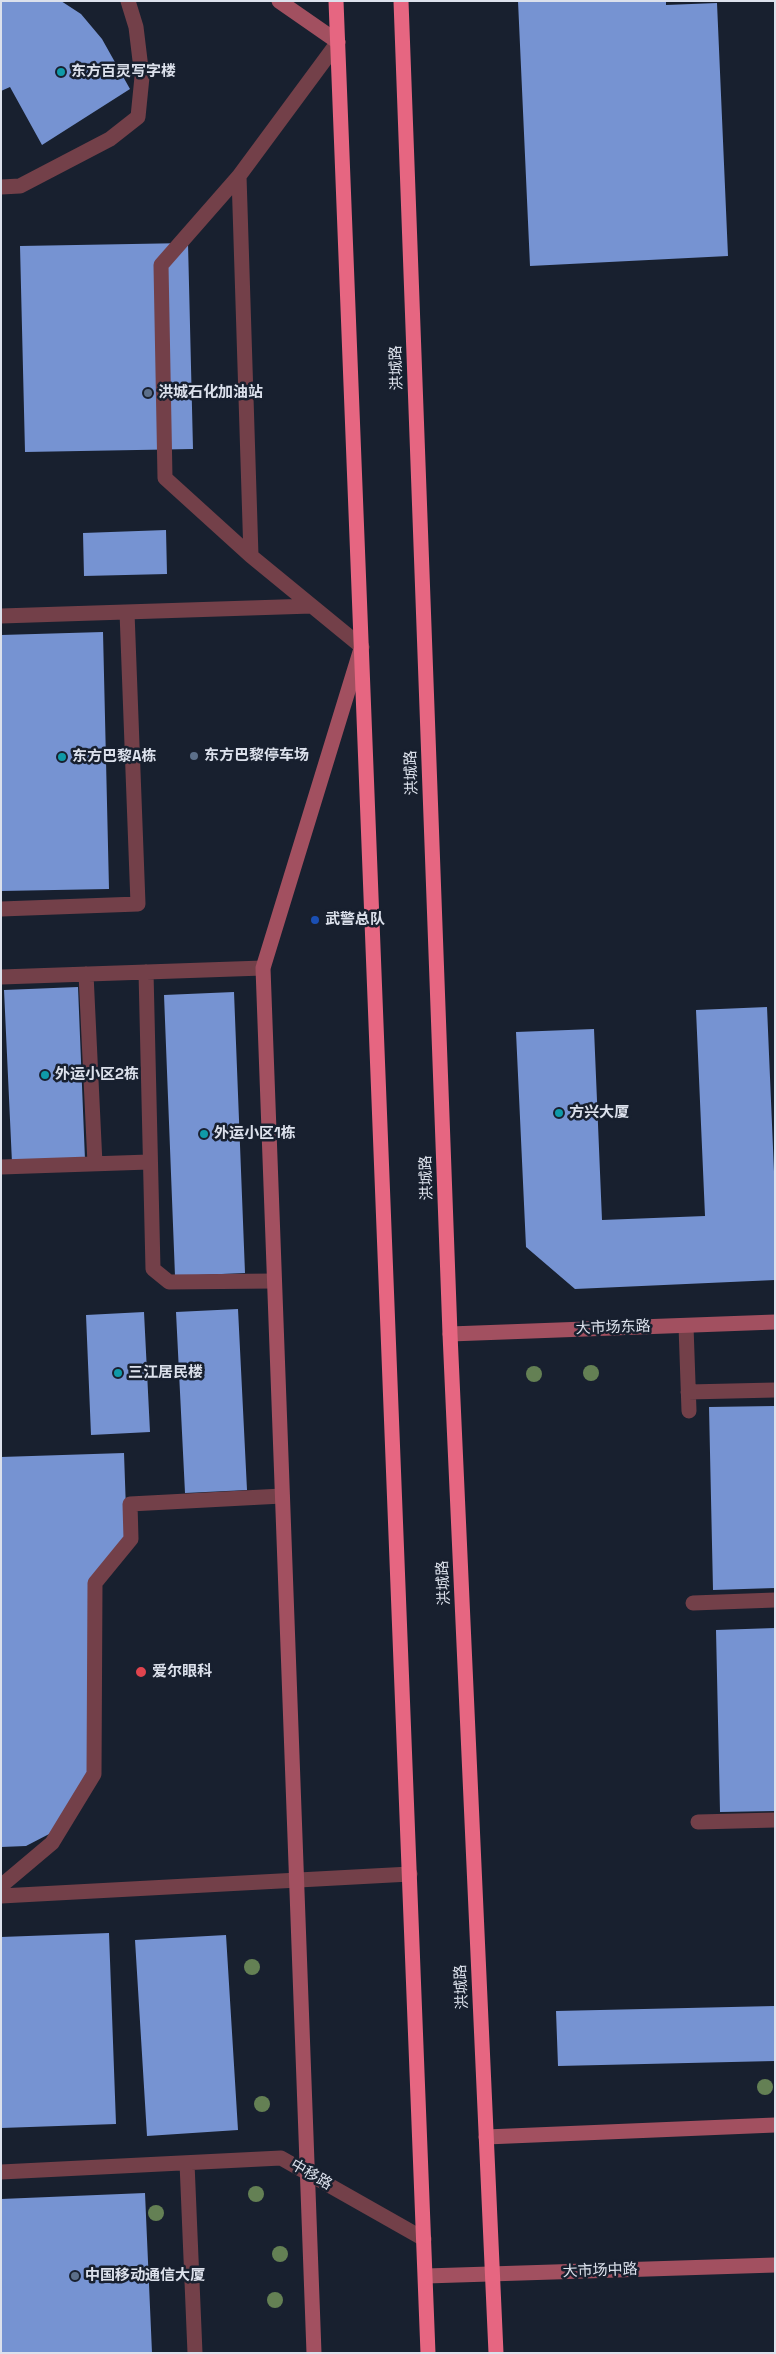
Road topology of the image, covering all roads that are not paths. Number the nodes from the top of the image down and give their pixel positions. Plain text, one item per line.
1 (128, 1) edge
2 (279, 1) edge
3 (336, 1) edge
4 (401, 1) edge
5 (338, 42) junction
6 (239, 176) junction
7 (1, 186) edge
8 (251, 556) junction
9 (312, 606) junction
10 (127, 612) junction
11 (1, 616) edge
12 (362, 648) junction
13 (1, 909) edge
14 (263, 968) junction
15 (146, 972) junction
16 (86, 974) junction
17 (1, 977) edge
18 (149, 1162) junction
19 (95, 1164) junction
20 (1, 1167) edge
21 (274, 1281) junction
22 (775, 1322) edge
23 (686, 1326) junction
24 (450, 1334) junction
25 (775, 1390) edge
26 (688, 1392) junction
27 (689, 1411) dead end
28 (282, 1496) junction
29 (775, 1600) edge
30 (693, 1603) dead end
31 (775, 1820) edge
32 (698, 1822) dead end
33 (410, 1874) junction
34 (297, 1880) junction
35 (1, 1886) edge
36 (1, 1896) edge
37 (775, 2125) edge
38 (486, 2137) junction
39 (187, 2163) junction
40 (1, 2172) edge
41 (308, 2173) junction
42 (424, 2239) junction
43 (775, 2265) edge
44 (492, 2275) junction
45 (426, 2276) junction
46 (195, 2353) edge
47 (314, 2353) edge
48 (428, 2353) edge
49 (496, 2353) edge

1 - 7 street
2 - 5 main road
3 - 5 highway
4 - 24 highway, 洪城路
5 - 6 street
5 - 12 highway
6 - 8 street
6 - 8 street
8 - 9 street
9 - 10 street
9 - 12 street
10 - 11 street
10 - 13 street
12 - 14 main road
12 - 33 highway
14 - 15 street
14 - 21 main road
15 - 16 street
15 - 18 street
16 - 17 street
16 - 19 street
18 - 19 street
18 - 21 street
19 - 20 street
21 - 28 main road
22 - 23 main road, 大市场东路
23 - 24 main road, 大市场东路
23 - 26 street
24 - 38 highway, 洪城路
25 - 26 street
26 - 27 street
28 - 34 main road
28 - 35 street
29 - 30 street
31 - 32 street
33 - 34 street
33 - 42 highway
34 - 36 street
34 - 41 main road
37 - 38 main road
38 - 44 highway, 洪城路
39 - 40 street, 中移路
39 - 41 street, 中移路
39 - 46 street
41 - 42 street, 中移路
41 - 47 main road
42 - 45 highway
43 - 44 main road, 大市场中路
44 - 45 main road, 大市场中路
44 - 49 highway, 洪城路
45 - 48 highway

